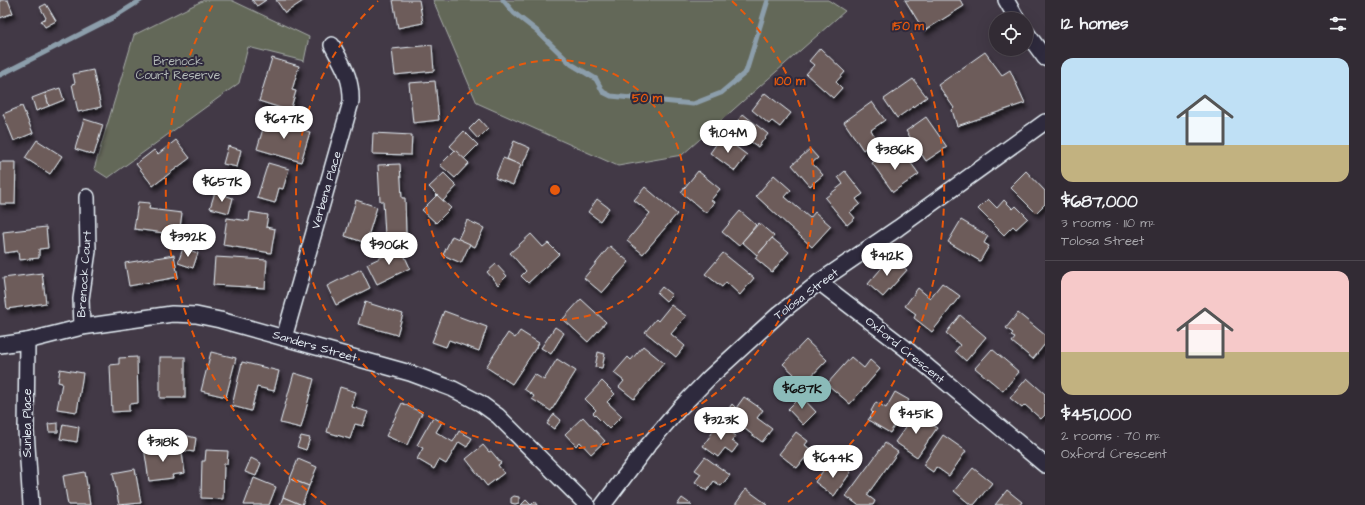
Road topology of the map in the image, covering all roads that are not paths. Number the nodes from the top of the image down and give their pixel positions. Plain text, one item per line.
1 (1006, 0) edge
2 (1013, 12) edge
3 (1033, 42) edge
4 (332, 45) dead end
5 (1045, 58) edge
6 (1045, 122) edge
7 (87, 197) dead end
8 (819, 282) junction
9 (82, 327) junction
10 (284, 338) junction
11 (27, 341) junction
12 (0, 345) edge
13 (1045, 465) edge
14 (31, 505) edge
15 (587, 505) edge
16 (603, 505) edge

1 - 2 street
3 - 5 street
4 - 10 street, Verbena Place
6 - 8 street, Tolosa Street
7 - 9 street, Brenock Court
8 - 13 street, Oxford Crescent
8 - 16 street, Tolosa Street
9 - 10 street, Sanders Street
9 - 11 street, Sanders Street
10 - 15 street, Sanders Street
11 - 12 street, Sanders Street
11 - 14 street, Sunlea Place

